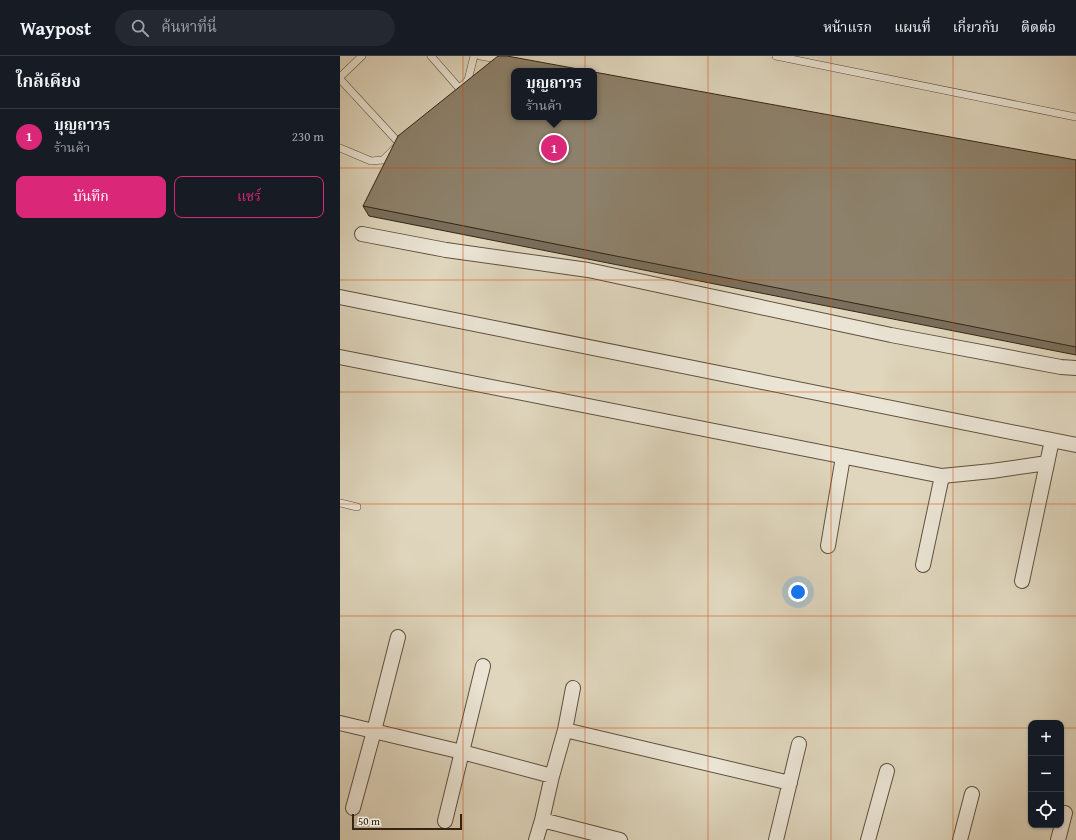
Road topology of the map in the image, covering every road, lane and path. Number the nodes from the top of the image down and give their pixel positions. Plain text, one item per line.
1 (362, 56) edge
2 (431, 56) edge
3 (474, 56) edge
4 (480, 56) edge
5 (776, 56) edge
6 (510, 62) edge
7 (340, 78) edge
8 (1076, 117) edge
9 (340, 148) edge
10 (362, 234) dead end
11 (340, 297) edge
12 (340, 357) edge
13 (1076, 368) edge
14 (1052, 440) junction
15 (1076, 445) edge
16 (843, 457) junction
17 (1047, 463) junction
18 (942, 476) junction
19 (340, 503) edge
20 (357, 507) dead end
21 (828, 546) dead end
22 (923, 565) dead end
23 (1022, 581) dead end
24 (398, 637) dead end
25 (483, 666) dead end
26 (573, 688) dead end
27 (340, 723) edge
28 (565, 730) junction
29 (374, 731) junction
30 (799, 744) dead end
31 (462, 752) junction
32 (886, 771) dead end
33 (552, 776) junction
34 (790, 783) junction
35 (972, 794) dead end
36 (353, 808) dead end
37 (1065, 813) dead end
38 (542, 820) junction
39 (446, 821) dead end
40 (536, 840) edge
41 (620, 840) edge
42 (779, 840) edge
43 (868, 840) edge
44 (960, 840) edge
45 (1058, 840) edge

1 - 7 lane
2 - 3 lane
4 - 6 lane
5 - 8 lane
7 - 9 lane
10 - 13 street
11 - 14 street
12 - 16 street
14 - 15 street
14 - 17 street
16 - 18 street
16 - 21 street
17 - 18 street
17 - 23 street
18 - 22 street
19 - 20 lane
24 - 29 street
25 - 31 street
26 - 28 street
27 - 29 street
28 - 33 street
28 - 34 street
29 - 31 street
29 - 36 street
30 - 34 street
31 - 33 street
31 - 39 street
32 - 43 street
33 - 38 street
34 - 42 street
35 - 44 street
37 - 45 street
38 - 40 street
38 - 41 street

